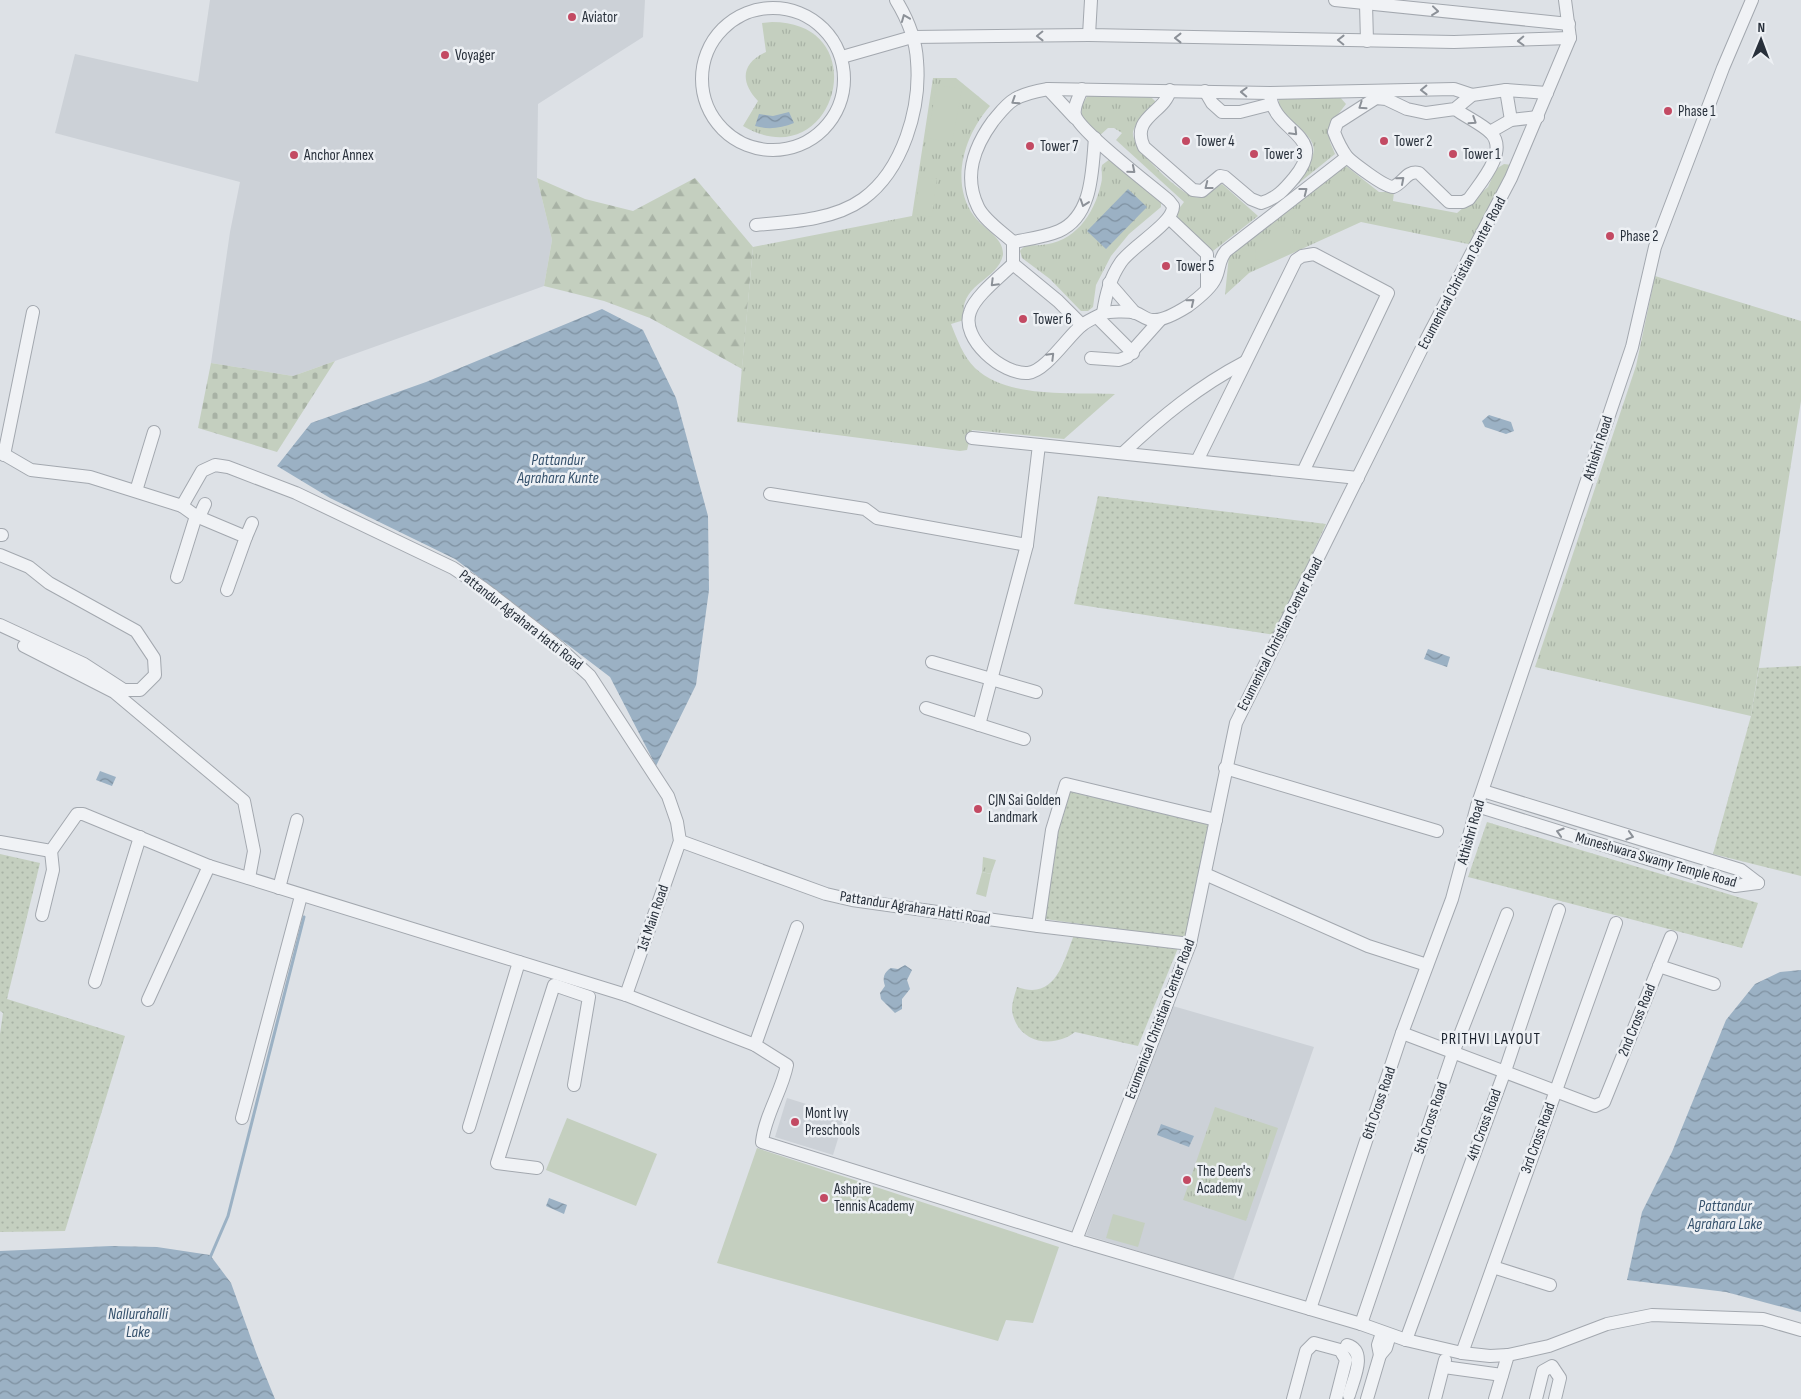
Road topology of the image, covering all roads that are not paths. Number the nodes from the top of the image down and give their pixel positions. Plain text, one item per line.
1 (896, 0) edge
2 (1090, 0) edge
3 (1335, 0) edge
4 (1565, 0) edge
5 (1752, 0) edge
6 (1366, 4) junction
7 (1569, 24) junction
8 (1089, 35) junction
9 (912, 37) junction
10 (1570, 38) junction
11 (1367, 41) junction
12 (842, 57) junction
13 (1048, 89) junction
14 (1082, 89) junction
15 (1170, 90) junction
16 (1506, 90) junction
17 (1205, 91) junction
18 (1547, 92) junction
19 (1472, 95) junction
20 (1271, 98) junction
21 (1455, 110) junction
22 (1538, 117) junction
23 (1075, 118) junction
24 (1511, 120) junction
25 (1490, 132) junction
26 (1094, 138) junction
27 (1347, 157) junction
28 (1261, 203) junction
29 (1271, 216) junction
30 (1170, 218) junction
31 (756, 225) dead end
32 (1013, 242) junction
33 (1013, 264) junction
34 (1110, 283) junction
35 (1207, 288) junction
36 (33, 312) dead end
37 (1135, 313) junction
38 (1100, 315) junction
39 (1160, 320) junction
40 (1082, 325) junction
41 (1133, 353) junction
42 (1091, 358) dead end
43 (1245, 362) junction
44 (154, 432) dead end
45 (972, 438) dead end
46 (1039, 445) junction
47 (1123, 453) junction
48 (2, 454) edge
49 (1197, 461) junction
50 (1303, 472) junction
51 (1358, 478) junction
52 (136, 492) junction
53 (770, 494) dead end
54 (205, 504) dead end
55 (182, 506) junction
56 (198, 517) junction
57 (252, 523) dead end
58 (246, 537) junction
59 (1027, 546) junction
60 (0, 555) edge
61 (177, 577) dead end
62 (227, 590) dead end
63 (0, 625) edge
64 (0, 633) edge
65 (932, 662) dead end
66 (991, 679) junction
67 (1036, 692) dead end
68 (926, 708) dead end
69 (978, 725) junction
70 (1024, 739) dead end
71 (1226, 768) junction
72 (1483, 791) junction
73 (1477, 806) junction
74 (297, 820) dead end
75 (1216, 820) junction
76 (1437, 831) dead end
77 (140, 837) junction
78 (680, 841) junction
79 (0, 842) edge
80 (51, 851) junction
81 (209, 866) junction
82 (1206, 874) junction
83 (249, 878) junction
84 (279, 888) junction
85 (301, 896) junction
86 (1452, 898) joint
87 (1559, 910) dead end
88 (1507, 914) dead end
89 (42, 915) dead end
90 (1616, 923) dead end
91 (1038, 926) junction
92 (796, 927) dead end
93 (1671, 937) dead end
94 (1190, 944) junction
95 (519, 962) junction
96 (1427, 965) junction
97 (1659, 966) junction
98 (95, 982) dead end
99 (1714, 984) dead end
100 (574, 985) junction
101 (626, 994) junction
102 (148, 1000) dead end
103 (1402, 1033) junction
104 (755, 1045) junction
105 (1453, 1053) junction
106 (1503, 1072) junction
107 (574, 1085) dead end
108 (1555, 1091) junction
109 (242, 1118) dead end
110 (469, 1127) dead end
111 (537, 1168) dead end
112 (1076, 1240) junction
113 (1493, 1267) junction
114 (1550, 1285) dead end
115 (1310, 1309) junction
116 (1361, 1324) junction
117 (1801, 1330) edge
118 (1386, 1334) junction
119 (1406, 1340) junction
120 (1346, 1345) dead end
121 (1448, 1350) junction
122 (1462, 1353) junction
123 (1508, 1355) junction
124 (1444, 1367) junction
125 (1502, 1375) junction
126 (1341, 1395) edge
127 (1293, 1399) edge
128 (1366, 1399) edge
129 (1435, 1399) edge
130 (1495, 1399) edge
131 (1536, 1399) edge
132 (1555, 1399) edge

9 -> 1 street
2 - 8 street
3 - 6 street
4 - 7 street, Ecumenical Christian Center Road
5 - 72 street, Athishri Road
6 -> 7 street
6 - 11 street
7 - 10 street, Ecumenical Christian Center Road
8 -> 9 street
11 -> 8 street
9 - 12 street
9 - 31 street
10 -> 11 street
10 - 18 street, Ecumenical Christian Center Road
12 - 12 street
13 - 14 street
13 - 23 street
13 -> 32 street
14 - 15 street
14 - 23 street
15 - 17 street
28 -> 15 street
16 - 18 street
16 - 19 street
16 - 24 street
20 -> 17 street
17 - 20 street
18 - 22 street, Ecumenical Christian Center Road
19 -> 20 street
19 - 21 street
20 -> 28 street
21 -> 25 street
21 -> 27 street
22 - 24 street
22 - 51 street, Ecumenical Christian Center Road
23 - 26 street
24 - 25 street
27 -> 25 street
26 -> 30 street
26 -> 32 street
29 -> 27 street
28 - 29 street
29 - 35 street
30 - 34 street
30 - 35 street
32 - 33 street
33 - 40 street
33 -> 40 street
34 - 37 street
34 - 38 street
39 -> 35 street
36 - 48 street
37 - 38 street
37 - 39 street
38 - 40 street
38 - 41 street
39 - 41 street
41 - 42 street
43 - 47 street
43 - 49 street
43 - 50 street
44 - 52 street
45 - 46 street
46 - 47 street
46 - 59 street
47 - 49 street
48 - 52 street
49 - 50 street
50 - 51 street
51 - 71 street, Ecumenical Christian Center Road
52 - 55 street
53 - 59 street
54 - 56 street
55 - 56 street
55 - 78 street, Pattandur Agrahara Hatti Road
56 - 58 street
56 - 61 street
57 - 58 street
58 - 62 street
59 - 66 street
60 - 63 street
64 - 83 street
65 - 66 street
66 - 67 street
66 - 69 street
68 - 69 street
69 - 70 street
71 - 75 street, Ecumenical Christian Center Road
71 - 76 street
72 - 73 street, Athishri Road
72 -> 73 street, Muneshwara Swamy Temple Road
73 - 86 street, Athishri Road
74 - 84 street
75 - 82 street, Ecumenical Christian Center Road
75 - 91 street
77 - 80 street
77 - 81 street
77 - 98 street
78 - 91 street, Pattandur Agrahara Hatti Road
78 - 101 street, 1st Main Road
79 - 80 street
80 - 89 street
81 - 83 street
81 - 102 street
82 - 94 street, Ecumenical Christian Center Road
82 - 96 street
83 - 84 street
84 - 85 street
85 - 95 street
85 - 109 street
86 - 96 street, 6th Cross Road
87 - 106 street, 4th Cross Road
88 - 105 street, 5th Cross Road
90 - 108 street, 3rd Cross Road
91 - 94 street, Pattandur Agrahara Hatti Road
92 - 104 street
93 - 97 street, 2nd Cross Road
94 - 112 street, Ecumenical Christian Center Road
95 - 100 street
95 - 110 street
96 - 103 street, 6th Cross Road
97 - 99 street
97 - 108 street, 2nd Cross Road
100 - 101 street
100 - 107 street
100 - 111 street
101 - 104 street
103 - 105 street
103 - 115 street, 6th Cross Road
104 - 112 street
105 - 106 street
105 - 116 street, 5th Cross Road
106 - 108 street
106 - 119 street, 4th Cross Road
108 - 113 street, 3rd Cross Road
112 - 115 street
113 - 114 street
113 - 122 street, 3rd Cross Road
115 - 116 street
116 - 118 street
117 - 123 street
118 - 119 street
118 - 128 street
119 - 121 street
120 - 126 street
121 - 122 street
121 - 124 street
122 - 123 street
123 - 125 street
124 - 125 street
124 - 129 street
125 - 130 street
126 - 127 street
126 - 128 street
131 - 132 street

